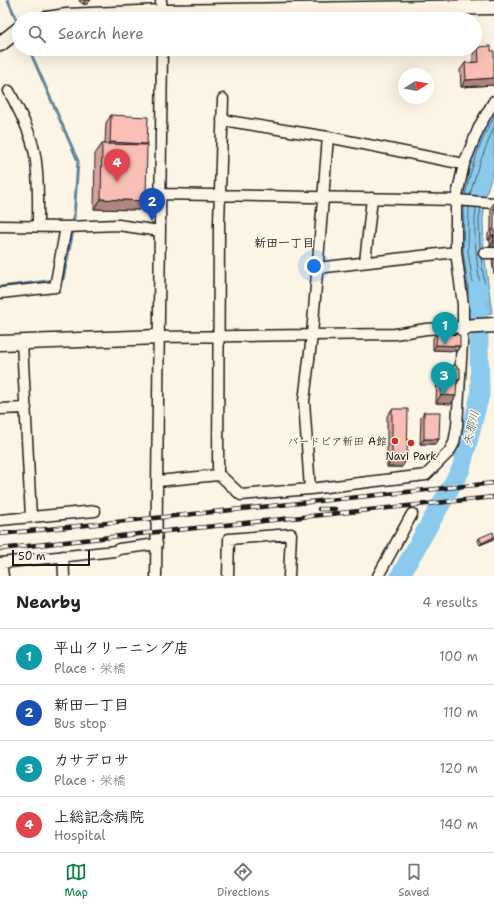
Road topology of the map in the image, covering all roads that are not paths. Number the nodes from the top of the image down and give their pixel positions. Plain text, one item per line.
1 (494, 7) edge
2 (162, 10) edge
3 (131, 12) edge
4 (12, 34) edge
5 (0, 44) edge
6 (162, 56) edge
7 (9, 91) dead end
8 (223, 100) dead end
9 (494, 101) edge
10 (222, 120) junction
11 (328, 137) junction
12 (464, 164) junction
13 (161, 194) junction
14 (220, 196) junction
15 (322, 197) junction
16 (372, 198) junction
17 (456, 200) junction
18 (494, 203) edge
19 (0, 226) edge
20 (38, 226) junction
21 (66, 227) junction
22 (160, 231) junction
23 (456, 252) junction
24 (365, 262) junction
25 (317, 268) junction
26 (0, 293) edge
27 (494, 325) edge
28 (463, 327) junction
29 (312, 335) junction
30 (219, 336) junction
31 (159, 337) junction
32 (22, 342) junction
33 (0, 343) edge
34 (26, 408) junction
35 (0, 409) edge
36 (218, 475) junction
37 (158, 481) junction
38 (310, 489) junction
39 (95, 511) dead end
40 (412, 514) dead end
41 (31, 517) junction
42 (0, 520) edge
43 (157, 544) junction
44 (63, 556) junction
45 (1, 563) edge
46 (3, 576) edge
47 (64, 576) edge
48 (156, 576) edge
49 (228, 576) edge
50 (289, 576) edge
51 (378, 576) edge

1 - 2 street
2 - 3 street
4 - 5 street
6 - 13 street
7 - 20 street
8 - 10 street
9 - 12 street
10 - 11 street
10 - 14 street
11 - 12 street
11 - 15 street
12 - 17 street
13 - 14 street
13 - 22 street
14 - 15 street
14 - 30 street
15 - 16 street
15 - 25 street
16 - 17 street
16 - 24 street
17 - 18 street
17 - 23 street
19 - 20 street
20 - 21 street
21 - 22 street
21 - 26 street
22 - 31 street
23 - 24 street
23 - 28 street
24 - 25 street
25 - 29 street
27 - 28 street
28 - 29 street
28 - 38 street
29 - 30 street
29 - 38 street
30 - 31 street
30 - 36 street
31 - 32 street
31 - 37 street
32 - 33 street
32 - 34 street
34 - 35 street
34 - 41 street
36 - 37 street
36 - 38 street
37 - 43 street
39 - 41 street
40 - 51 street
41 - 42 street
43 - 44 street
43 - 48 street
44 - 45 street
44 - 47 street
45 - 46 street
49 - 50 street

